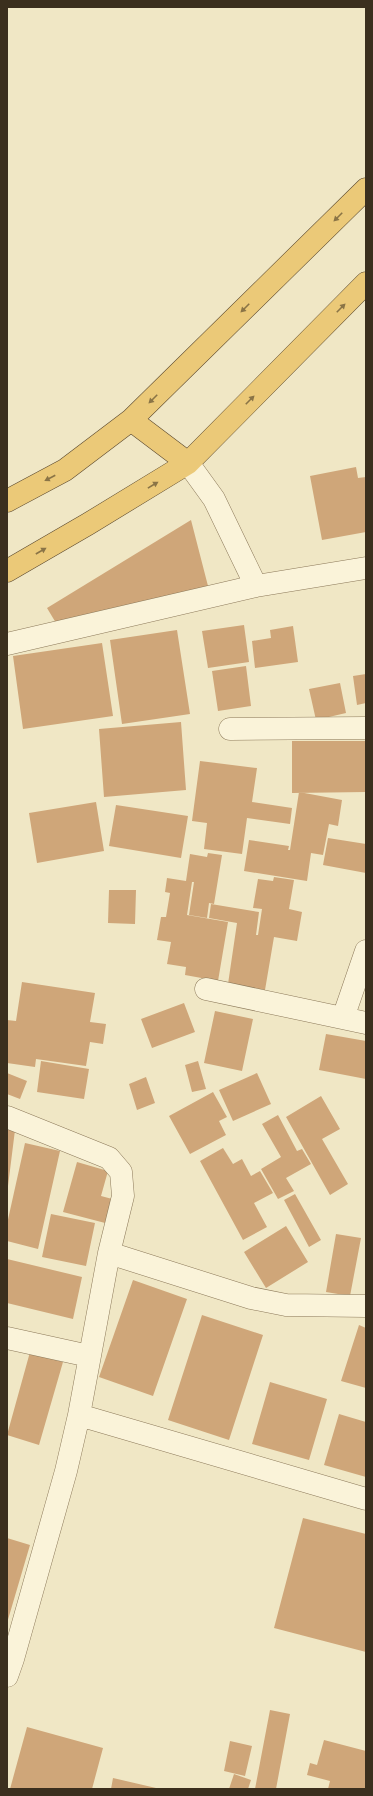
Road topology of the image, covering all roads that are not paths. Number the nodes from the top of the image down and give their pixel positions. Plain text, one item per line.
1 (366, 189) edge
2 (366, 282) edge
3 (131, 420) junction
4 (188, 463) junction
5 (7, 501) edge
6 (366, 568) edge
7 (7, 571) edge
8 (256, 586) junction
9 (7, 644) edge
10 (366, 728) edge
11 (230, 729) dead end
12 (366, 951) edge
13 (206, 989) dead end
14 (343, 1018) junction
15 (366, 1023) edge
16 (7, 1117) edge
17 (109, 1253) junction
18 (366, 1306) edge
19 (7, 1338) edge
20 (89, 1356) junction
21 (79, 1415) junction
22 (366, 1499) edge
23 (7, 1676) edge

1 -> 3 highway
4 -> 2 highway
3 - 4 highway
3 -> 5 highway
7 -> 4 highway
4 - 8 street
6 - 8 street
8 - 9 street
10 - 11 street
12 - 14 street
13 - 14 street
14 - 15 street
16 - 17 street
17 - 18 street
17 - 20 street
19 - 20 street
20 - 21 street
21 - 22 street
21 - 23 street

